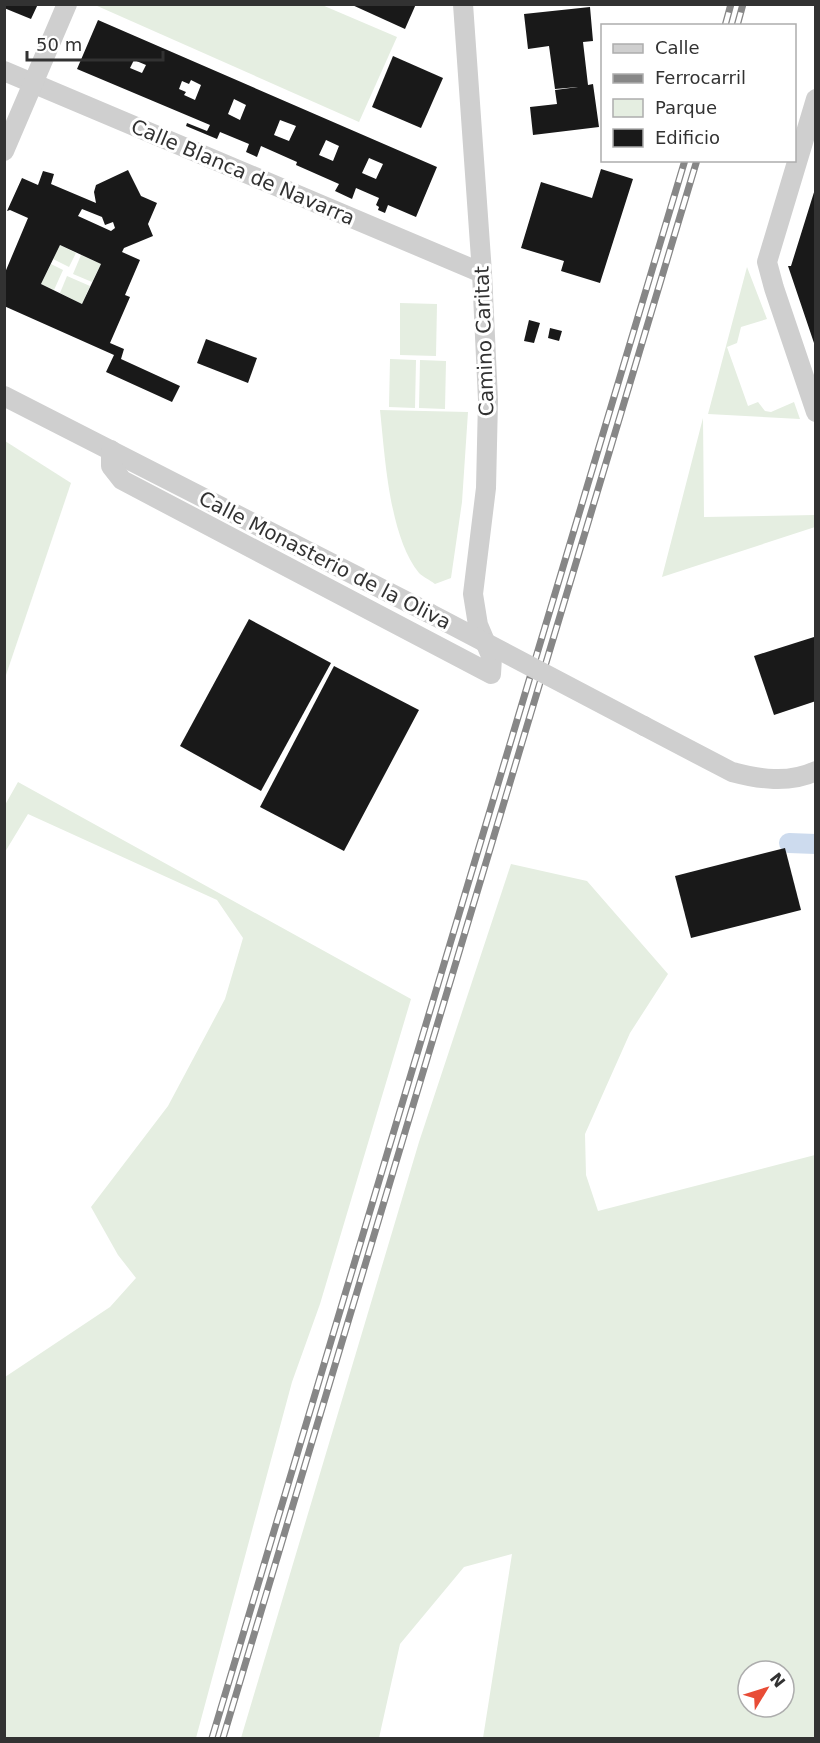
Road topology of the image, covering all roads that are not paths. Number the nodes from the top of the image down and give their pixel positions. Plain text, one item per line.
1 (67, 4) edge
2 (463, 4) edge
3 (4, 71) edge
4 (33, 83) junction
5 (816, 99) edge
6 (4, 151) edge
7 (482, 273) junction
8 (4, 396) edge
9 (816, 412) edge
10 (111, 450) junction
11 (816, 771) edge

1 - 4 street
2 - 7 street, Camino Caritat
3 - 4 street, Calle Blanca de Navarra
4 - 6 street
4 - 7 street, Calle Blanca de Navarra
5 - 9 street
7 - 10 street, Camino Caritat
8 - 10 street, Calle Monasterio de la Oliva
10 - 11 street, Calle Monasterio de la Oliva, bridge

